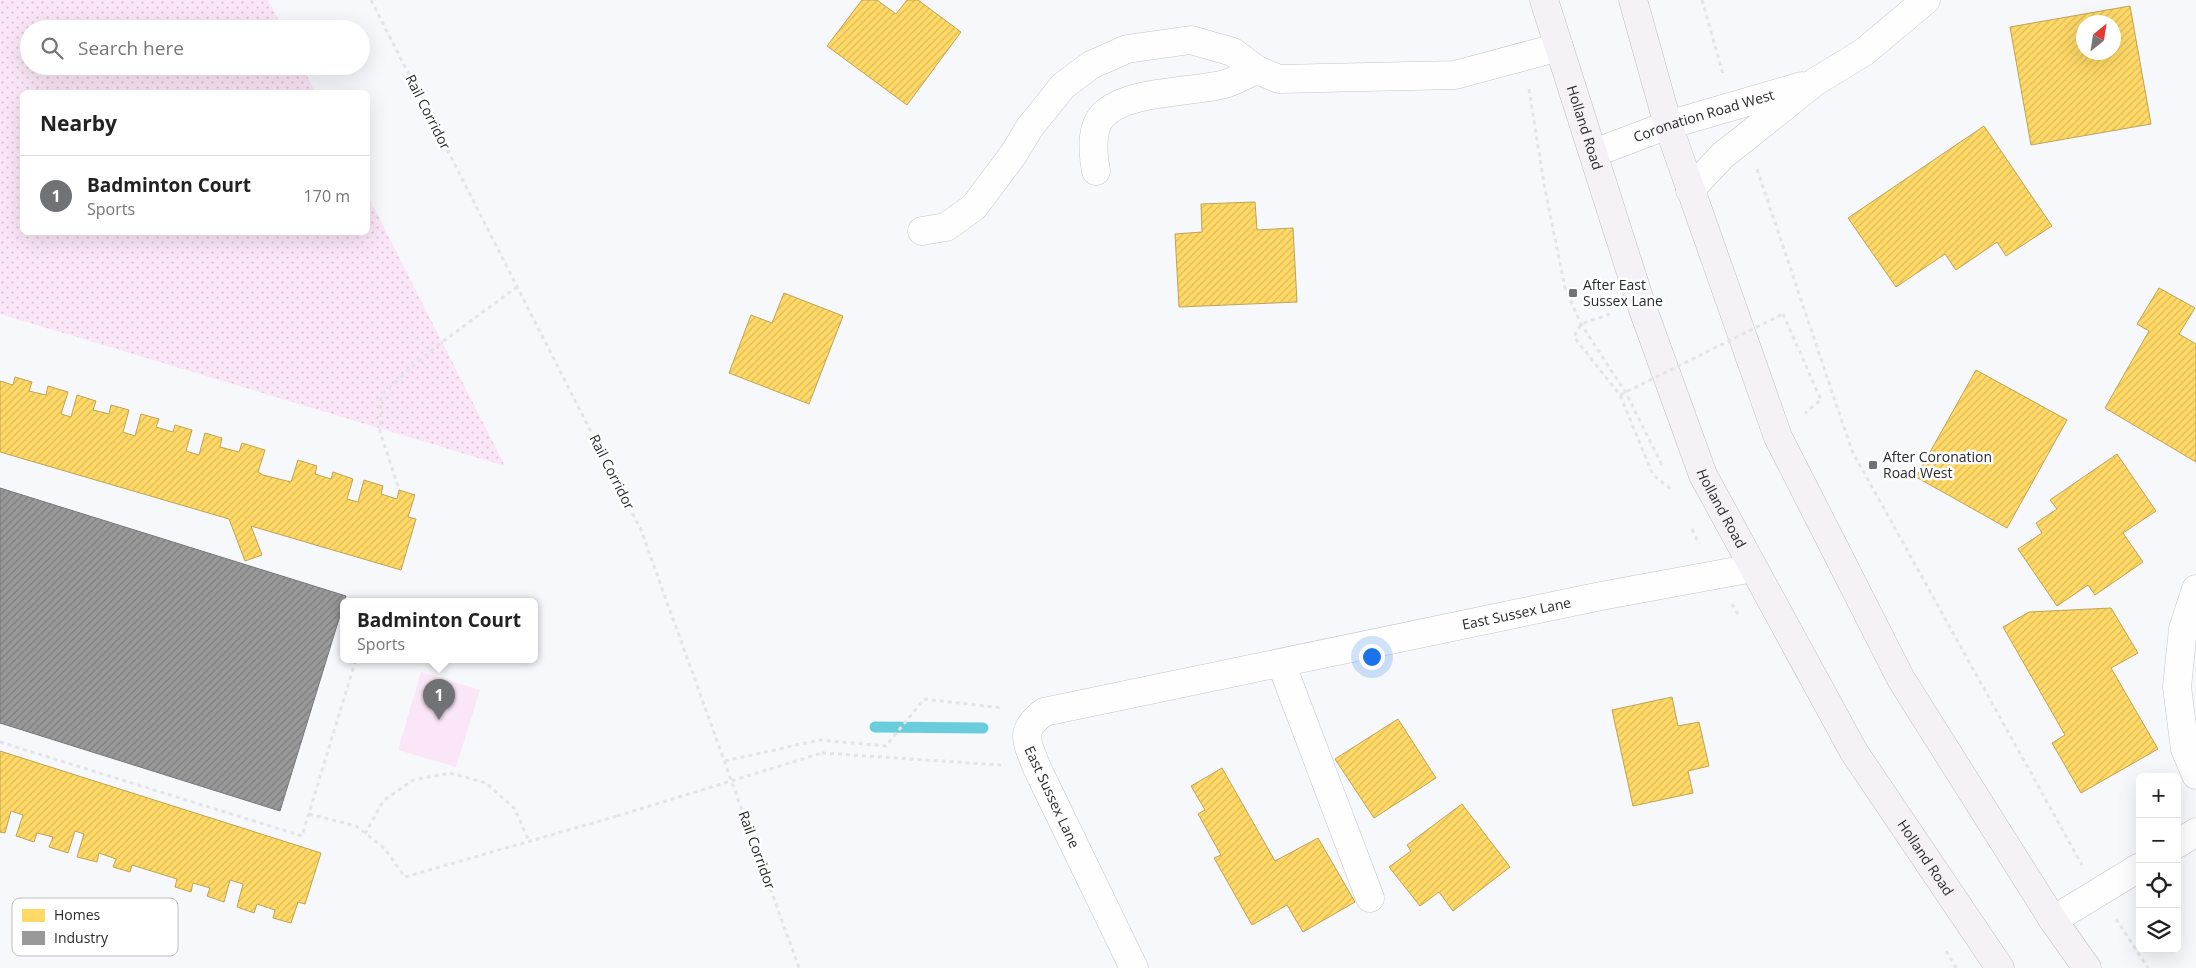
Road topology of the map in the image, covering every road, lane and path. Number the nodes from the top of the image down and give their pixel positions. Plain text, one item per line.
1 (371, 0) edge
2 (1544, 0) edge
3 (1633, 0) edge
4 (1702, 0) edge
5 (1926, 0) edge
6 (1559, 47) junction
7 (1256, 70) junction
8 (1815, 82) junction
9 (1732, 106) junction
10 (1668, 125) junction
11 (1746, 137) junction
12 (1594, 153) junction
13 (1096, 171) dead end
14 (1690, 190) junction
15 (922, 231) dead end
16 (517, 287) junction
17 (1581, 324) dead end
18 (1620, 395) junction
19 (1821, 400) dead end
20 (398, 486) dead end
21 (1675, 493) dead end
22 (1753, 568) junction
23 (2196, 589) edge
24 (355, 663) edge
25 (1281, 664) junction
26 (1044, 712) junction
27 (0, 742) edge
28 (725, 761) junction
29 (1037, 768) junction
30 (2196, 775) edge
31 (309, 814) junction
32 (2196, 832) edge
33 (365, 834) junction
34 (529, 841) junction
35 (2181, 841) edge
36 (2136, 869) edge
37 (2098, 893) junction
38 (1370, 898) dead end
39 (2053, 920) junction
40 (800, 968) edge
41 (1134, 968) edge
42 (2000, 968) edge
43 (2087, 968) edge
44 (2148, 968) edge

1 - 16 path, Rail Corridor
2 - 6 main road, Holland Road
3 - 10 main road
4 - 9 path
5 - 8 street, Coronation Road West
6 - 7 street
6 - 12 main road, Holland Road
7 - 13 street
7 - 15 street
8 - 9 street, Coronation Road West
8 - 11 street, Coronation Road West
9 - 10 street, Coronation Road West
10 - 12 street, Coronation Road West
10 - 14 main road
11 - 14 street, Coronation Road West
11 - 37 path
12 - 22 main road, Holland Road
14 - 39 main road
16 - 20 path
16 - 28 path, Rail Corridor
17 - 18 path
18 - 19 path, bridge
18 - 21 path
22 - 25 street, East Sussex Lane
22 - 42 main road, Holland Road
23 - 30 street
24 - 31 path
25 - 26 street, East Sussex Lane
25 - 38 street
26 - 28 path
26 - 29 street, East Sussex Lane
27 - 31 path
28 - 40 path, Rail Corridor
29 - 34 path, bridge
29 - 41 street, East Sussex Lane
31 - 33 path
32 - 35 street
33 - 34 path
33 - 34 path
36 - 37 street
37 - 39 street
37 - 44 path
39 - 43 main road

